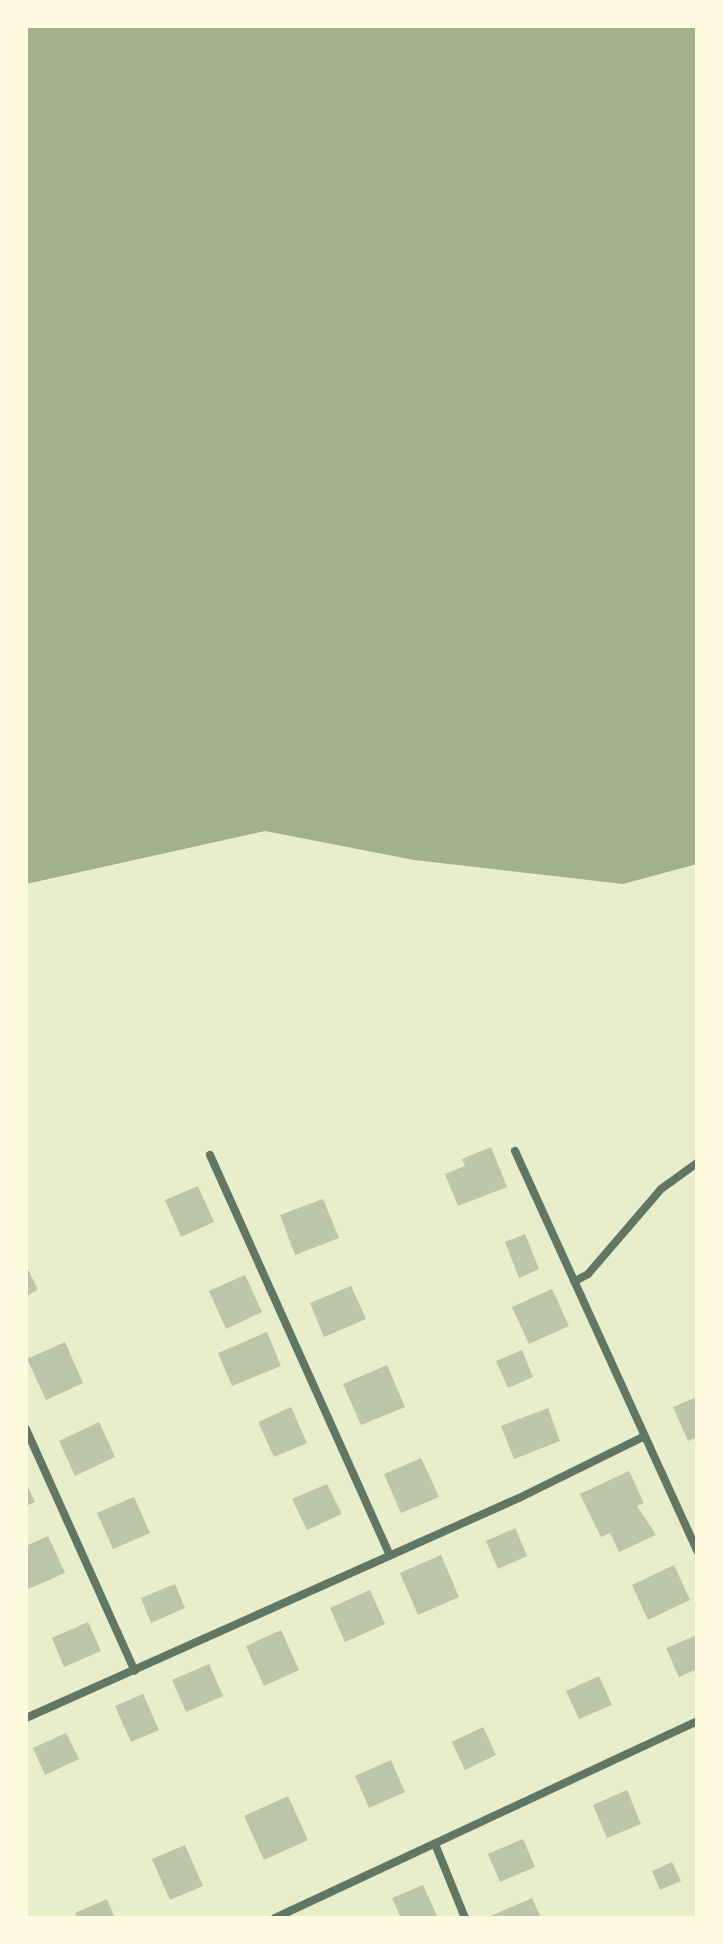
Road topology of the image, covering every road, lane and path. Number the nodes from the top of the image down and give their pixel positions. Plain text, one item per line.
1 (515, 1151) dead end
2 (210, 1155) dead end
3 (697, 1163) edge
4 (575, 1281) junction
5 (26, 1429) edge
6 (645, 1436) junction
7 (697, 1550) edge
8 (389, 1554) junction
9 (135, 1671) junction
10 (26, 1718) edge
11 (697, 1721) edge
12 (435, 1844) junction
13 (275, 1918) edge
14 (465, 1918) edge

1 - 4 street
2 - 8 street
3 - 4 street
4 - 6 street
5 - 9 street
6 - 7 street
6 - 8 street
8 - 9 street
9 - 10 street
11 - 12 street
12 - 13 street
12 - 14 street

